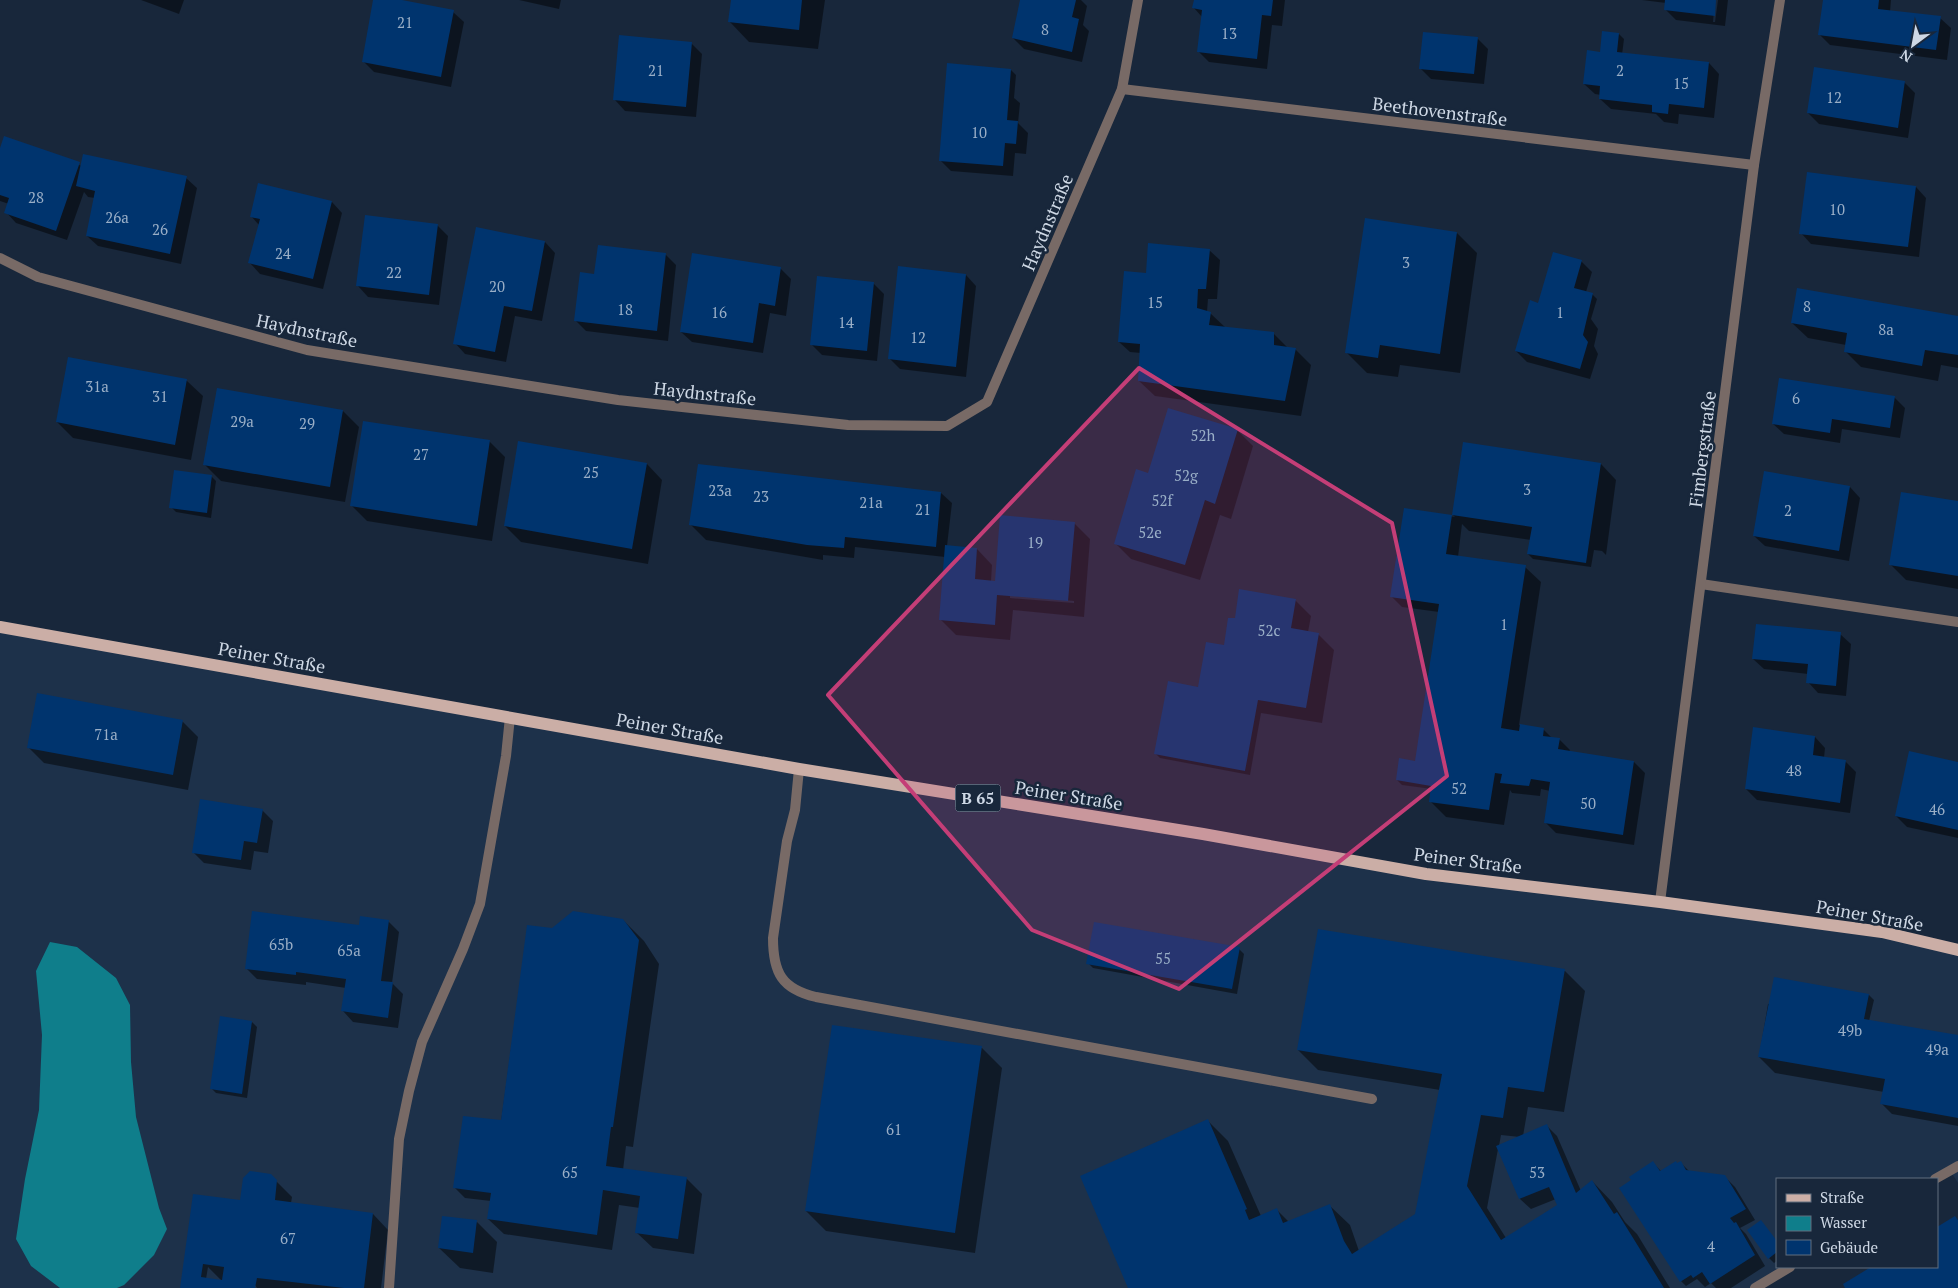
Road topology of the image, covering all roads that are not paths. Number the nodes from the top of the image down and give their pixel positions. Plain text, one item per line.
1 (1138, 0) edge
2 (1780, 0) edge
3 (1122, 89) junction
4 (1754, 165) junction
5 (0, 258) edge
6 (1701, 584) junction
7 (1958, 622) edge
8 (0, 627) edge
9 (510, 717) junction
10 (799, 769) junction
11 (1660, 902) junction
12 (1958, 950) edge
13 (1372, 1099) dead end
14 (1958, 1166) edge
15 (1937, 1178) edge
16 (1788, 1268) edge
17 (389, 1288) edge
18 (1755, 1288) edge

1 - 3 street, Haydnstraße
2 - 4 street, Fimbergstraße
3 - 4 street, Beethovenstraße
3 - 5 street, Haydnstraße
4 - 6 street, Fimbergstraße
6 - 7 street
6 - 11 street, Fimbergstraße
8 - 9 main road, Peiner Straße / B 65
9 - 10 main road, Peiner Straße / B 65
9 - 17 street
10 - 11 main road, Peiner Straße / B 65
10 - 13 street
11 - 12 main road, Peiner Straße / B 65
14 - 15 street
16 - 18 street

